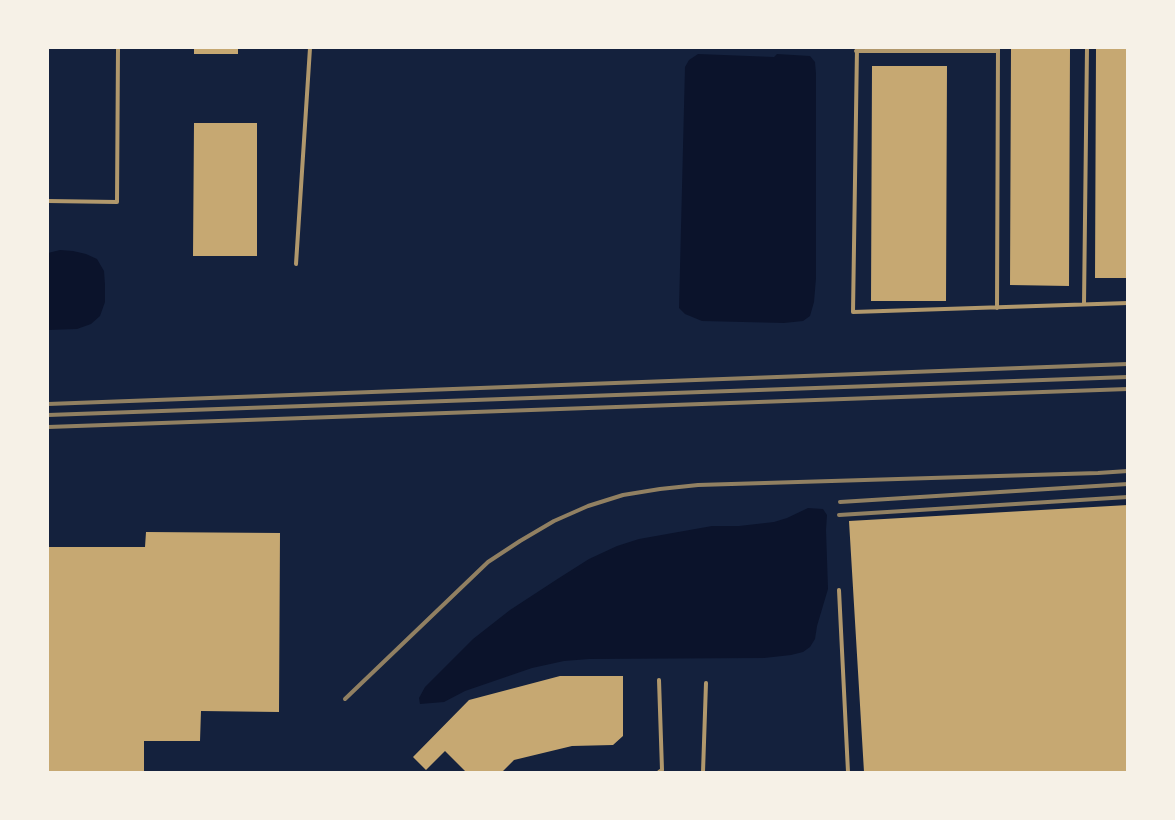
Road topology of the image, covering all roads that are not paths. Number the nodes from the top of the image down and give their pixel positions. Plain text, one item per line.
1 (118, 48) edge
2 (310, 48) edge
3 (1087, 48) edge
4 (856, 49) edge
5 (998, 49) edge
6 (48, 201) edge
7 (296, 264) dead end
8 (1128, 303) edge
9 (1084, 304) junction
10 (996, 308) junction
11 (838, 590) dead end
12 (659, 680) dead end
13 (706, 684) dead end
14 (659, 772) edge
15 (703, 772) edge
16 (848, 772) edge

1 - 6 lane
2 - 7 lane
3 - 9 lane
4 - 5 lane
4 - 10 lane
5 - 10 lane
8 - 9 lane
9 - 10 lane
11 - 16 lane
12 - 14 lane
13 - 15 lane

